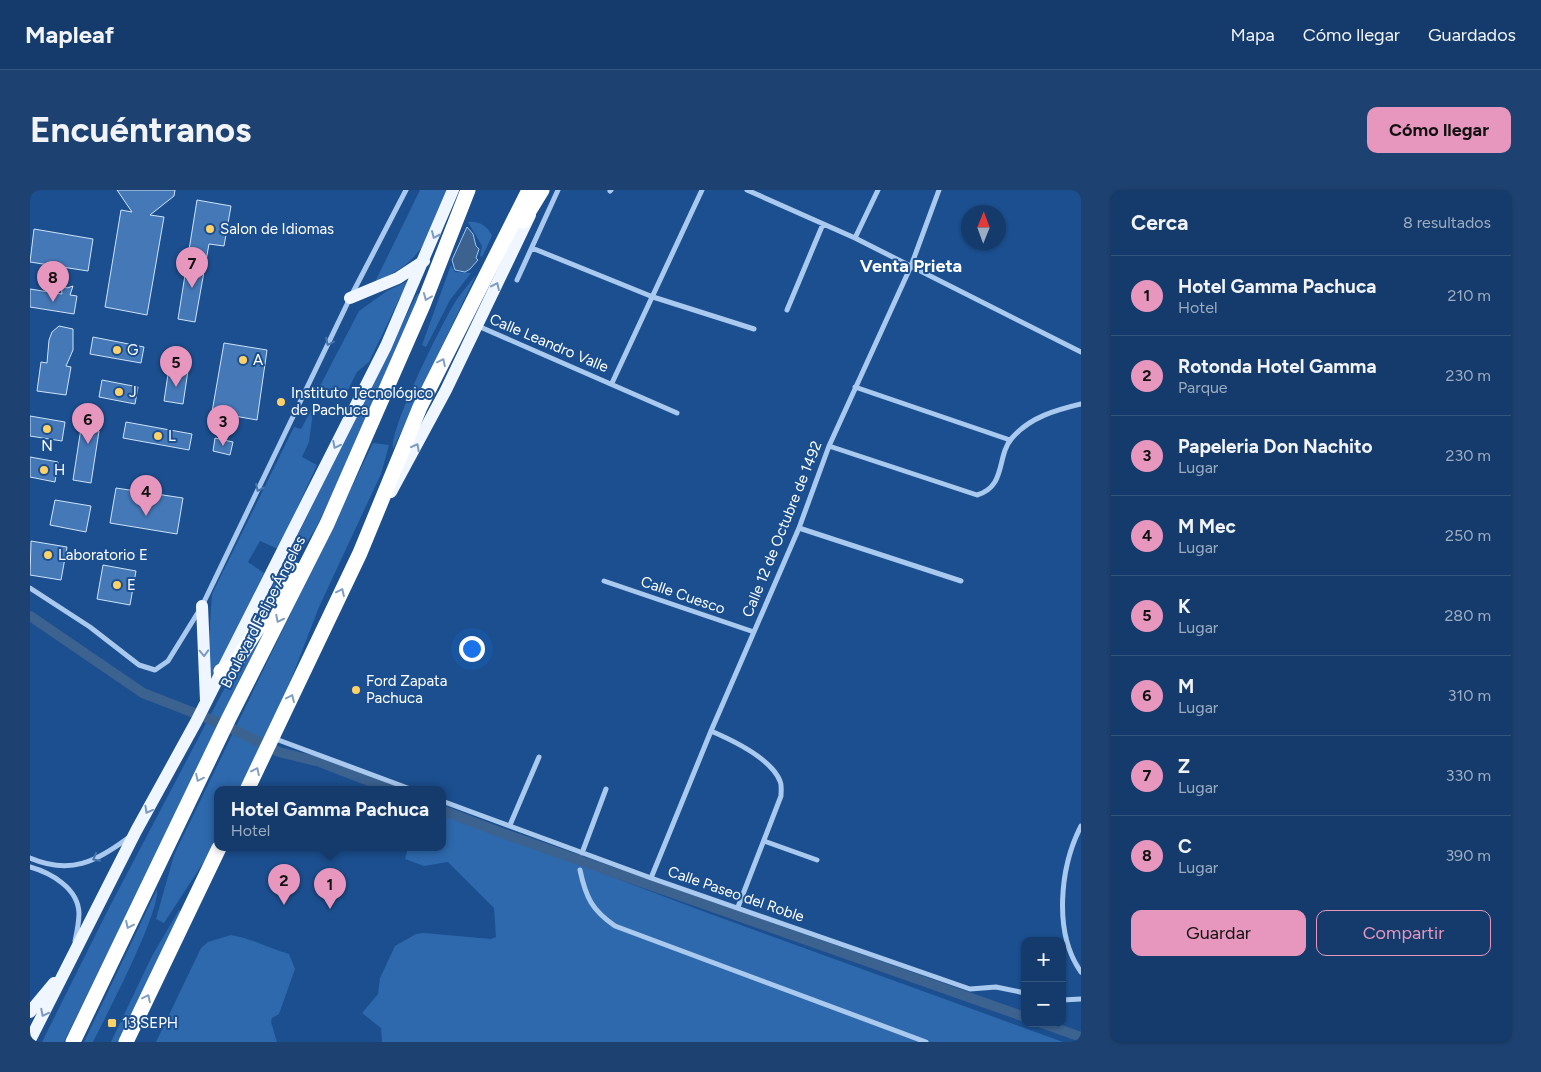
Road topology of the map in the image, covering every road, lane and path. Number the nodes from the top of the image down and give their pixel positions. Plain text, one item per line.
1 (406, 190) edge
2 (453, 190) edge
3 (468, 190) edge
4 (529, 190) edge
5 (542, 190) edge
6 (558, 190) edge
7 (702, 190) edge
8 (747, 190) edge
9 (878, 190) edge
10 (939, 190) edge
11 (822, 224) junction
12 (855, 238) junction
13 (532, 248) junction
14 (424, 261) junction
15 (911, 266) junction
16 (517, 280) dead end
17 (653, 297) junction
18 (350, 298) junction
19 (473, 300) junction
20 (787, 310) dead end
21 (477, 326) junction
22 (754, 329) dead end
23 (1081, 352) edge
24 (612, 383) junction
25 (855, 387) junction
26 (1081, 404) edge
27 (677, 413) dead end
28 (1010, 440) junction
29 (829, 446) junction
30 (374, 520) junction
31 (327, 524) junction
32 (799, 528) junction
33 (961, 581) dead end
34 (604, 582) dead end
35 (30, 588) edge
36 (202, 606) junction
37 (754, 632) junction
38 (222, 671) junction
39 (206, 702) junction
40 (711, 731) junction
41 (270, 744) junction
42 (539, 757) dead end
43 (249, 786) edge
44 (401, 786) edge
45 (606, 789) dead end
46 (446, 802) edge
47 (510, 825) junction
48 (1081, 826) edge
49 (136, 831) junction
50 (764, 841) junction
51 (218, 851) edge
52 (582, 852) junction
53 (30, 858) edge
54 (817, 860) dead end
55 (30, 867) edge
56 (580, 870) dead end
57 (651, 878) junction
58 (738, 907) junction
59 (73, 955) junction
60 (65, 970) junction
61 (1081, 972) edge
62 (1021, 992) edge
63 (1081, 999) edge
64 (1066, 1000) edge
65 (30, 1012) edge
66 (30, 1040) edge
67 (73, 1042) edge
68 (126, 1042) edge
69 (926, 1042) edge

1 - 18 street
2 -> 14 main road, Boulevard Felipe Ángeles
3 -> 31 highway, Boulevard Felipe Ángeles
4 - 19 highway
5 - 19 highway
21 -> 5 main road
6 - 13 street
7 - 17 street
8 - 11 street
9 - 12 street
10 - 15 street, Calle 12 de Octubre de 1492
11 - 12 street
11 - 20 street
12 - 15 street
13 - 16 street
13 - 17 street
14 - 18 main road
14 -> 38 main road, Boulevard Felipe Ángeles
15 - 23 street
15 - 25 street, Calle 12 de Octubre de 1492
17 - 22 street
17 - 24 street
18 -> 36 street
30 -> 19 highway
21 - 24 street, Calle Leandro Valle
30 -> 21 main road
24 - 27 street, Calle Leandro Valle
25 - 28 street
25 - 29 street, Calle 12 de Octubre de 1492
26 - 28 street
28 - 29 street
29 - 32 street, Calle 12 de Octubre de 1492
41 -> 30 highway
31 - 38 highway
31 -> 67 highway, Boulevard Felipe Ángeles
32 - 33 street
32 - 37 street, Calle 12 de Octubre de 1492
34 - 37 street, Calle Cuesco
35 - 36 street
36 -> 39 main road
37 - 40 street, Calle 12 de Octubre de 1492
38 - 39 main road, Boulevard Felipe Ángeles
39 -> 49 main road, Boulevard Felipe Ángeles
40 - 50 street
40 - 57 street, Calle 12 de Octubre de 1492
43 -> 41 highway
41 - 44 street
42 - 47 street
45 - 52 street
46 - 47 street, Calle Paseo del Roble
47 - 52 street, Calle Paseo del Roble
48 - 61 street
49 -> 53 street
49 - 59 main road, Boulevard Felipe Ángeles
50 - 54 street
50 - 58 street
68 -> 51 highway
52 - 57 street, Calle Paseo del Roble
55 - 59 street
56 - 69 street
57 - 58 street, Calle Paseo del Roble
58 - 62 street, Calle Paseo del Roble
59 - 60 main road, Boulevard Felipe Ángeles
60 - 65 main road
60 -> 66 main road
63 - 64 street

